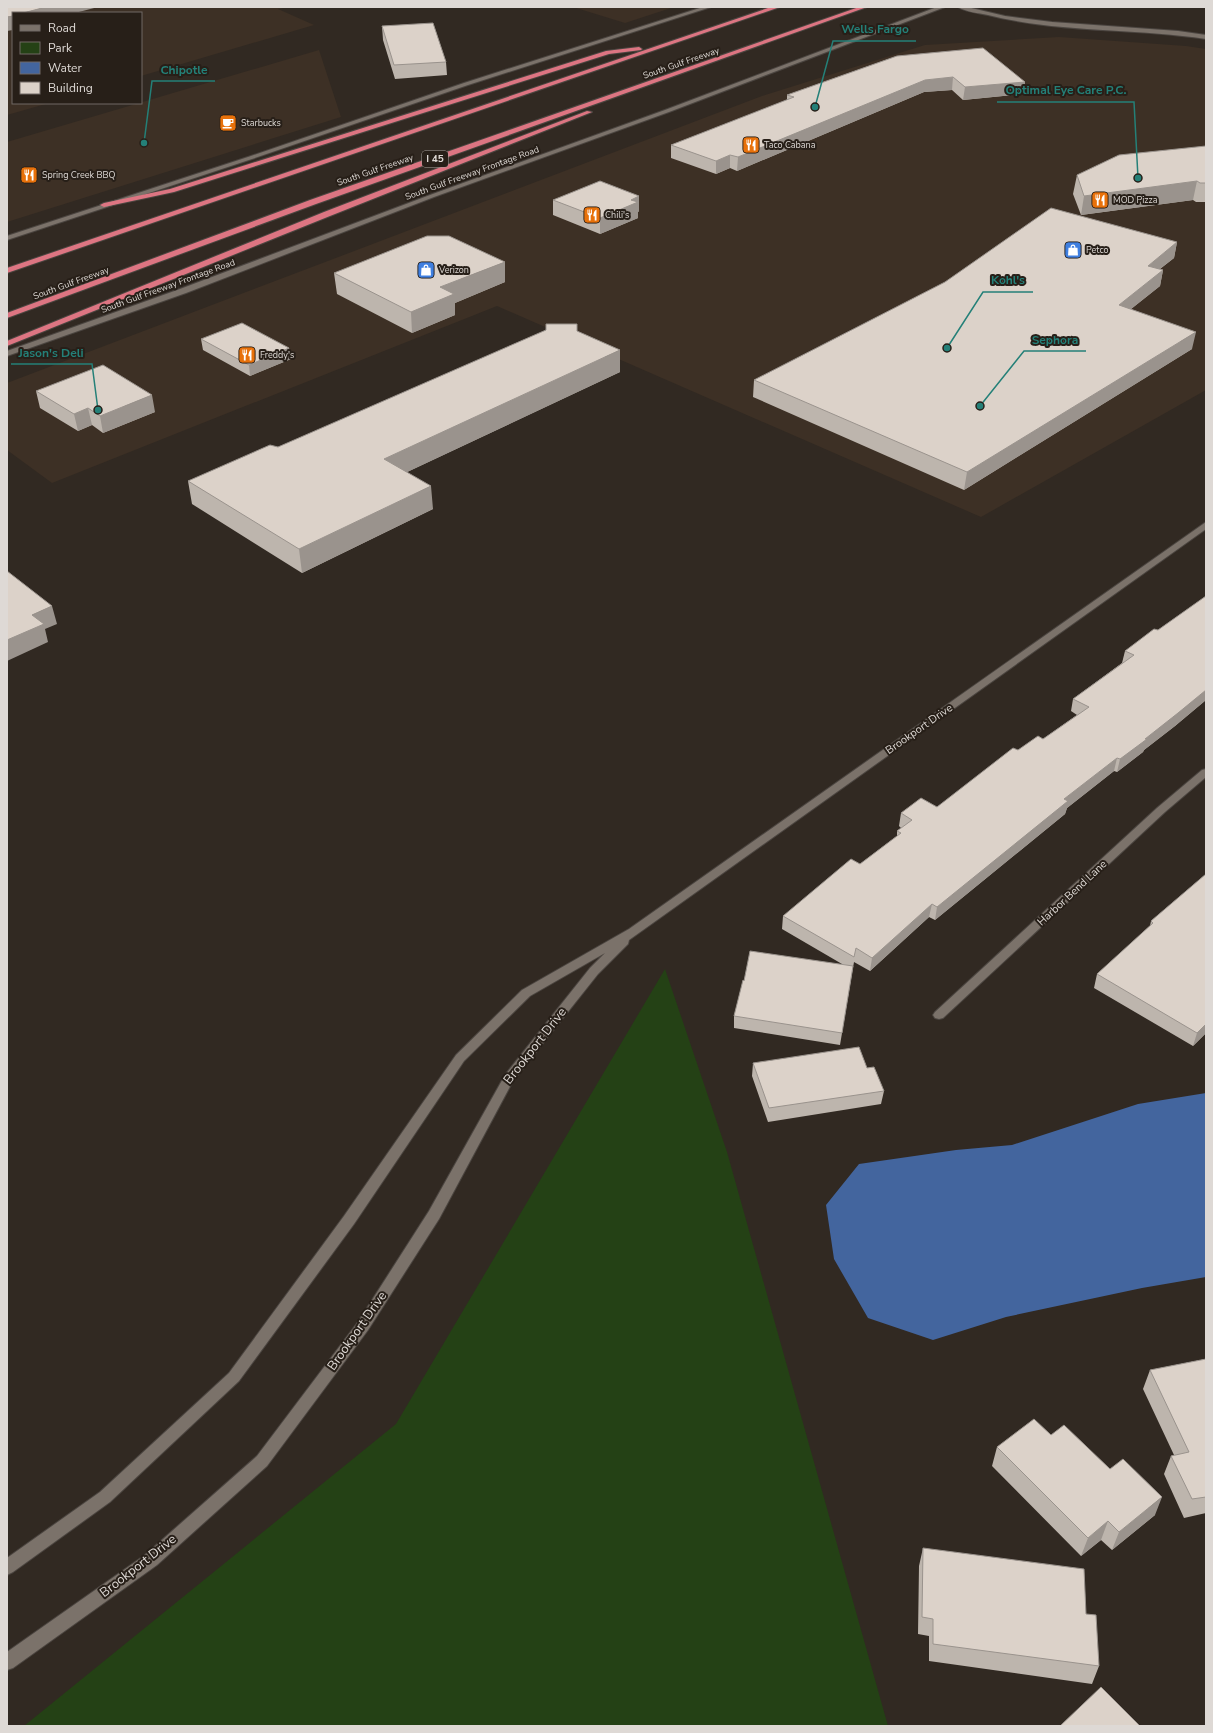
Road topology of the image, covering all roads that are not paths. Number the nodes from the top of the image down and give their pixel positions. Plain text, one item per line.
1 (708, 7) edge
2 (777, 7) edge
3 (864, 7) edge
4 (942, 7) edge
5 (961, 7) edge
6 (1206, 37) edge
7 (660, 47) junction
8 (679, 73) junction
9 (104, 205) junction
10 (7, 238) edge
11 (7, 271) edge
12 (7, 316) edge
13 (7, 344) edge
14 (7, 354) edge
15 (1206, 526) edge
16 (1206, 772) edge
17 (633, 932) junction
18 (939, 1015) dead end
19 (7, 1567) edge
20 (7, 1662) edge

1 - 9 main road
2 - 7 highway, South Gulf Freeway
3 - 8 highway, South Gulf Freeway / I 45
4 - 14 main road, South Gulf Freeway Frontage Road
5 - 6 main road
7 - 9 highway
7 - 11 highway, South Gulf Freeway
8 - 12 highway, South Gulf Freeway / I 45
8 - 13 highway
9 - 10 main road
15 - 17 main road, Brookport Drive
16 - 18 main road, Harbor Bend Lane
17 - 19 main road, Brookport Drive
17 - 20 main road, Brookport Drive

